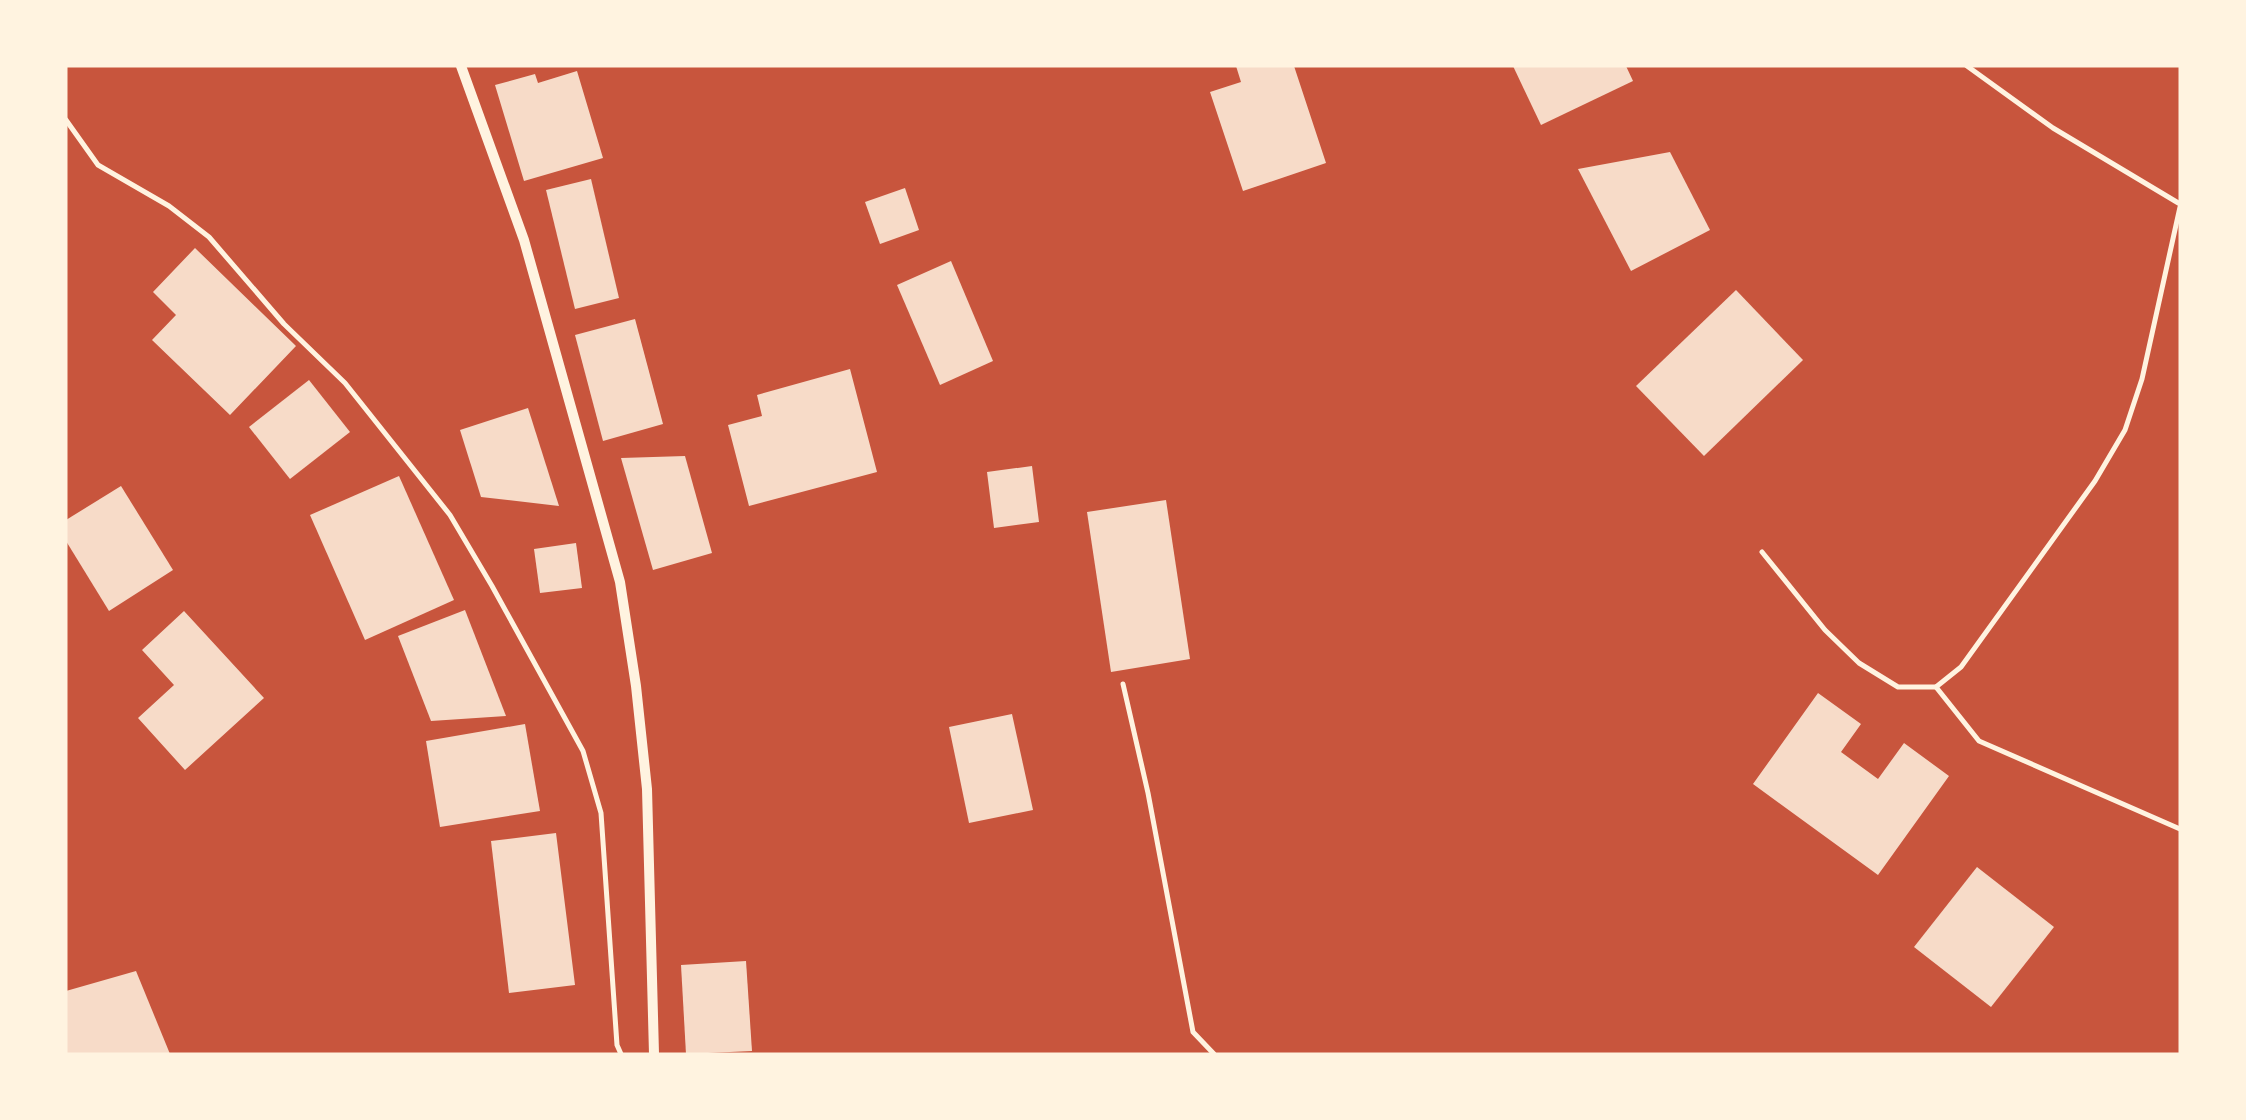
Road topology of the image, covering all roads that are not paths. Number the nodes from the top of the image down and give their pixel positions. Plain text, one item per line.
1 (461, 66) edge
2 (1967, 66) edge
3 (66, 120) edge
4 (2180, 205) edge
5 (1762, 552) dead end
6 (1123, 684) dead end
7 (1936, 687) junction
8 (2180, 829) edge
9 (620, 1054) edge
10 (654, 1054) edge
11 (1214, 1054) edge

1 - 10 main road
2 - 4 street
3 - 9 street
4 - 7 street
5 - 7 street
6 - 11 street
7 - 8 street

